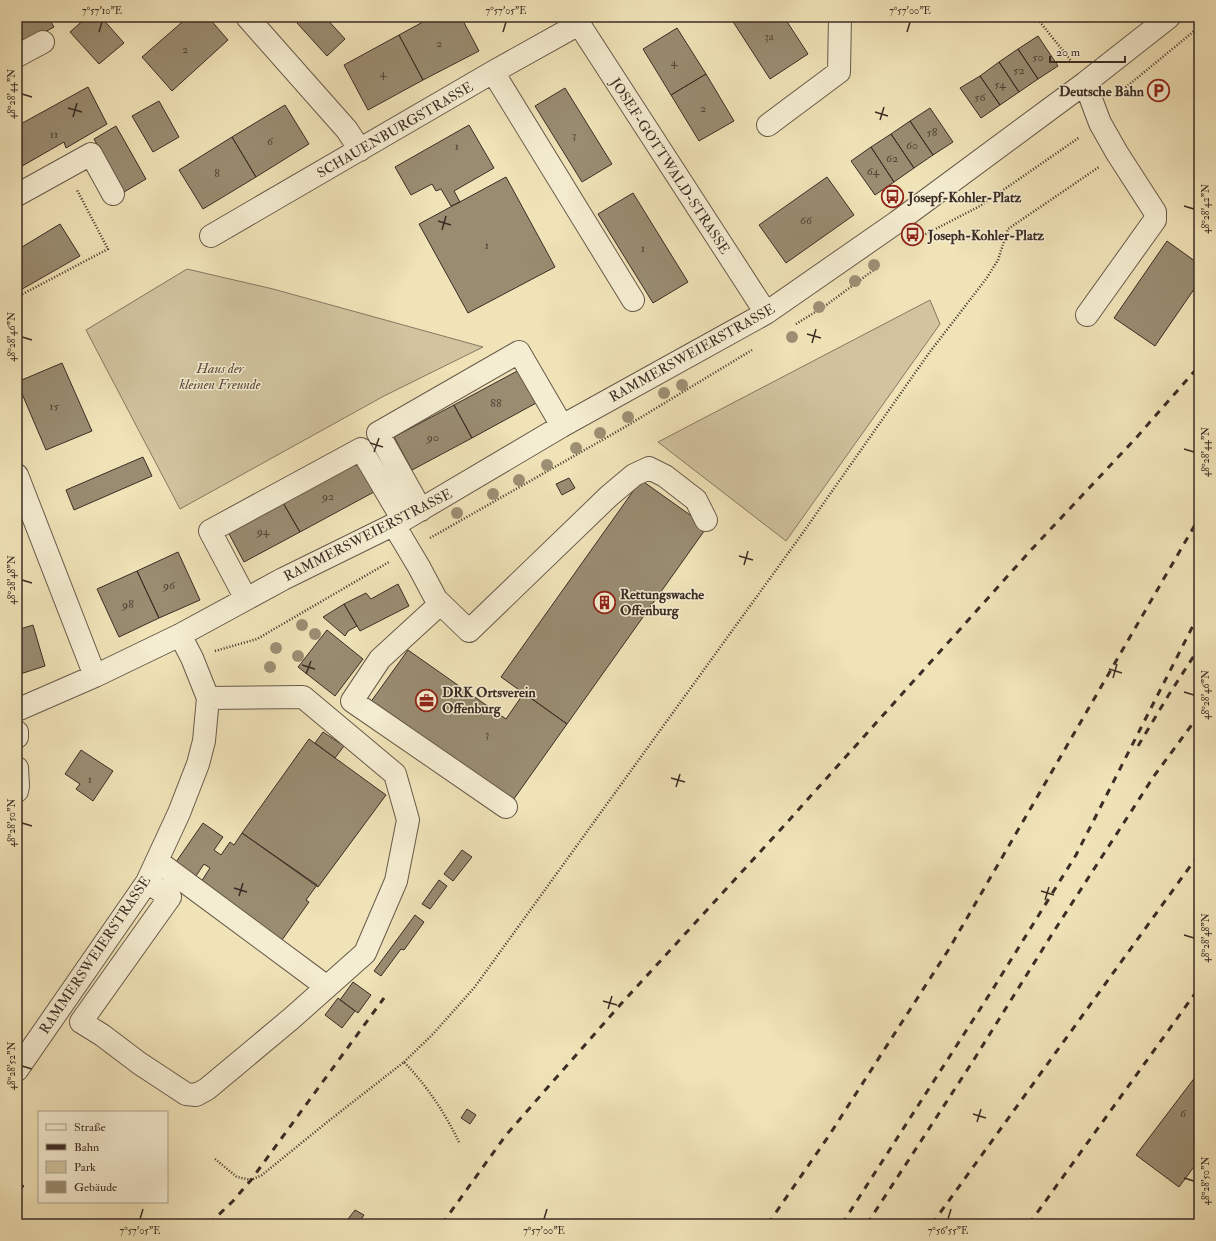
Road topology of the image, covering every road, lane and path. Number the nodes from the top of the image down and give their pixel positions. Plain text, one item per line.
1 (247, 17) edge
2 (840, 17) edge
3 (1036, 17) edge
4 (1170, 17) edge
5 (580, 21) edge
6 (1199, 27) edge
7 (43, 42) dead end
8 (17, 56) edge
9 (493, 72) junction
10 (1085, 83) junction
11 (1114, 97) dead end
12 (768, 125) dead end
13 (360, 150) junction
14 (1117, 153) junction
15 (65, 168) junction
16 (17, 194) edge
17 (113, 194) dead end
18 (212, 236) dead end
19 (17, 297) edge
20 (633, 300) dead end
21 (766, 313) junction
22 (1087, 315) dead end
23 (562, 426) junction
24 (17, 475) edge
25 (406, 518) junction
26 (706, 520) dead end
27 (246, 599) junction
28 (440, 604) junction
29 (180, 635) junction
30 (95, 676) junction
31 (208, 698) junction
32 (17, 710) edge
33 (17, 732) edge
34 (17, 737) edge
35 (17, 768) edge
36 (17, 791) edge
37 (506, 807) dead end
38 (157, 861) junction
39 (147, 882) junction
40 (327, 987) junction
41 (404, 1062) junction
42 (17, 1070) edge
43 (460, 1144) dead end
44 (215, 1159) dead end
45 (1199, 1221) edge
46 (1193, 1224) edge

1 - 13 street
2 - 12 street
3 - 10 path
4 - 10 street, RAMMERSWEIERSTRASSE
5 - 9 street, SCHAUENBURGSTRASSE
5 - 21 street, JOSEF-GOTTWALD-STRASSE
6 - 11 path
7 - 8 street
9 - 13 street, SCHAUENBURGSTRASSE
9 - 20 street
10 - 14 street
10 - 21 street, RAMMERSWEIERSTRASSE
13 - 18 street, SCHAUENBURGSTRASSE
14 - 22 street
14 - 41 path
15 - 16 street
15 - 17 street
15 - 19 path
21 - 23 street, RAMMERSWEIERSTRASSE
23 - 25 street, RAMMERSWEIERSTRASSE
23 - 25 street
24 - 30 street
25 - 27 street, RAMMERSWEIERSTRASSE
25 - 27 street
25 - 28 street
26 - 28 street
27 - 29 street, RAMMERSWEIERSTRASSE
28 - 37 street
29 - 30 street, RAMMERSWEIERSTRASSE
29 - 31 street, RAMMERSWEIERSTRASSE
30 - 32 street, RAMMERSWEIERSTRASSE
31 - 38 street, RAMMERSWEIERSTRASSE
31 - 40 street
33 - 34 street
35 - 36 street
38 - 39 street, RAMMERSWEIERSTRASSE
38 - 40 street
39 - 40 street
39 - 42 street, RAMMERSWEIERSTRASSE
41 - 43 path
41 - 44 path
45 - 46 path

